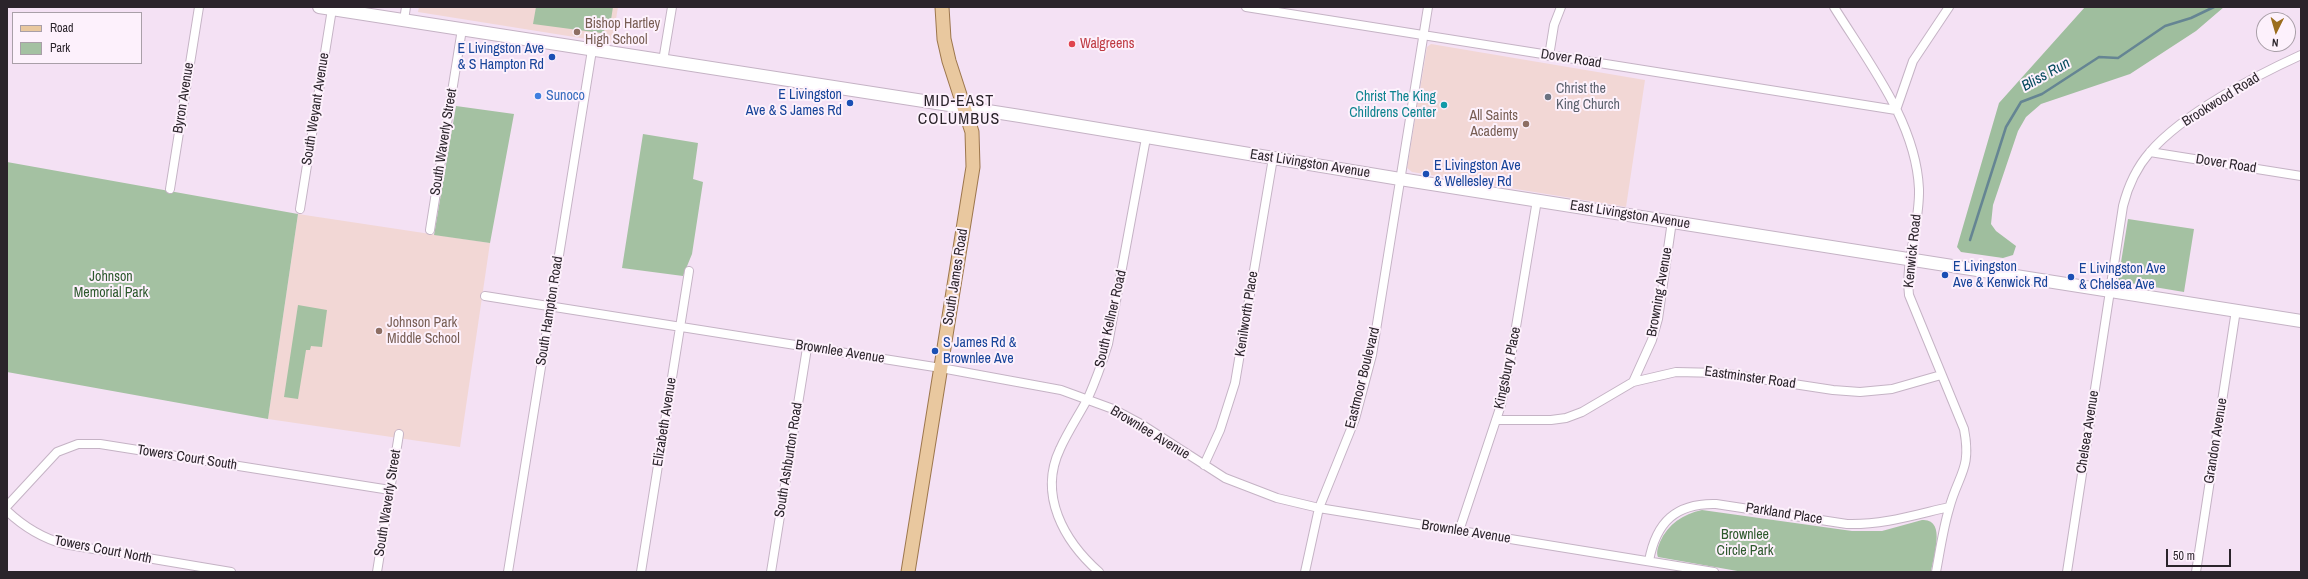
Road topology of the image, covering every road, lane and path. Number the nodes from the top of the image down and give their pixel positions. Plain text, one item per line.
1 (199, 7) edge
2 (319, 7) edge
3 (406, 7) edge
4 (672, 7) edge
5 (942, 7) edge
6 (1246, 7) edge
7 (1428, 7) edge
8 (1561, 7) edge
9 (1834, 7) edge
10 (1949, 7) edge
11 (332, 9) junction
12 (404, 20) junction
13 (462, 29) junction
14 (1423, 35) junction
15 (592, 50) junction
16 (2301, 55) edge
17 (1549, 56) junction
18 (663, 61) junction
19 (963, 107) junction
20 (1896, 110) junction
21 (1146, 138) junction
22 (2150, 152) junction
23 (1273, 158) junction
24 (2301, 176) edge
25 (1400, 179) junction
26 (170, 189) dead end
27 (1536, 200) junction
28 (300, 209) dead end
29 (1672, 221) junction
30 (430, 230) dead end
31 (1911, 260) junction
32 (689, 271) dead end
33 (2110, 291) junction
34 (485, 296) dead end
35 (551, 307) junction
36 (2236, 310) junction
37 (2301, 321) edge
38 (680, 327) junction
39 (807, 348) junction
40 (941, 368) junction
41 (1941, 375) junction
42 (1633, 382) junction
43 (1087, 399) junction
44 (1496, 420) junction
45 (399, 434) dead end
46 (1204, 465) junction
47 (390, 490) junction
48 (7, 506) edge
49 (1949, 507) junction
50 (1319, 508) junction
51 (7, 511) edge
52 (1459, 531) junction
53 (1649, 561) junction
54 (231, 572) edge
55 (377, 572) edge
56 (508, 572) edge
57 (641, 572) edge
58 (772, 572) edge
59 (908, 572) edge
60 (1099, 572) edge
61 (1305, 572) edge
62 (1714, 572) edge
63 (1936, 572) edge
64 (2067, 572) edge
65 (2196, 572) edge

1 - 26 street, Byron Avenue
2 - 11 main road, East Livingston Avenue
3 - 12 street
4 - 18 street
5 - 19 main road, South James Road
6 - 14 street, Dover Road
7 - 14 street, Eastmoor Boulevard
8 - 17 street
9 - 20 street, Kenwick Road
10 - 20 street
11 - 12 main road, East Livingston Avenue
11 - 28 street, South Weyant Avenue
12 - 13 main road, East Livingston Avenue
13 - 15 main road, East Livingston Avenue
13 - 30 street, South Waverly Street
14 - 17 street, Dover Road
14 - 25 street, Eastmoor Boulevard
15 - 18 main road, East Livingston Avenue
15 - 35 street, South Hampton Road
16 - 22 street, Brookwood Road
17 - 20 street, Dover Road
18 - 19 main road, East Livingston Avenue
19 - 21 main road, East Livingston Avenue
19 - 40 main road, South James Road
20 - 31 street, Kenwick Road
21 - 23 main road, East Livingston Avenue
21 - 43 street, South Kellner Road
22 - 24 street, Dover Road
22 - 33 street, Brookwood Road
23 - 25 main road, East Livingston Avenue
23 - 46 street, Kenilworth Place
25 - 27 main road, East Livingston Avenue
25 - 50 street, Eastmoor Boulevard
27 - 29 main road, East Livingston Avenue
27 - 44 street, Kingsbury Place
29 - 31 main road, East Livingston Avenue
29 - 42 street, Browning Avenue
31 - 33 main road, East Livingston Avenue
31 - 41 street, Kenwick Road
32 - 38 street, Elizabeth Avenue
33 - 36 main road, East Livingston Avenue
33 - 64 street, Chelsea Avenue
34 - 35 street, Brownlee Avenue
35 - 38 street, Brownlee Avenue
35 - 56 street, South Hampton Road
36 - 37 main road, East Livingston Avenue
36 - 65 street, Grandon Avenue
38 - 39 street, Brownlee Avenue
38 - 57 street, Elizabeth Avenue
39 - 40 street, Brownlee Avenue
39 - 58 street, South Ashburton Road
40 - 43 street, Brownlee Avenue
40 - 59 main road, South James Road
41 - 42 street, Eastminster Road
41 - 49 street, Kenwick Road
42 - 44 street, Eastminster Road
43 - 46 street, Brownlee Avenue
43 - 60 street, South Kellner Road
44 - 52 street, Kingsbury Place
45 - 47 street, South Waverly Street
46 - 50 street, Brownlee Avenue
47 - 48 street, Towers Court South
47 - 55 street, South Waverly Street
49 - 53 street, Parkland Place
49 - 63 street, Kenwick Road
50 - 52 street, Brownlee Avenue
50 - 61 street, Eastmoor Boulevard
51 - 54 street, Towers Court North
52 - 53 street, Brownlee Avenue
53 - 62 street, Brownlee Avenue

